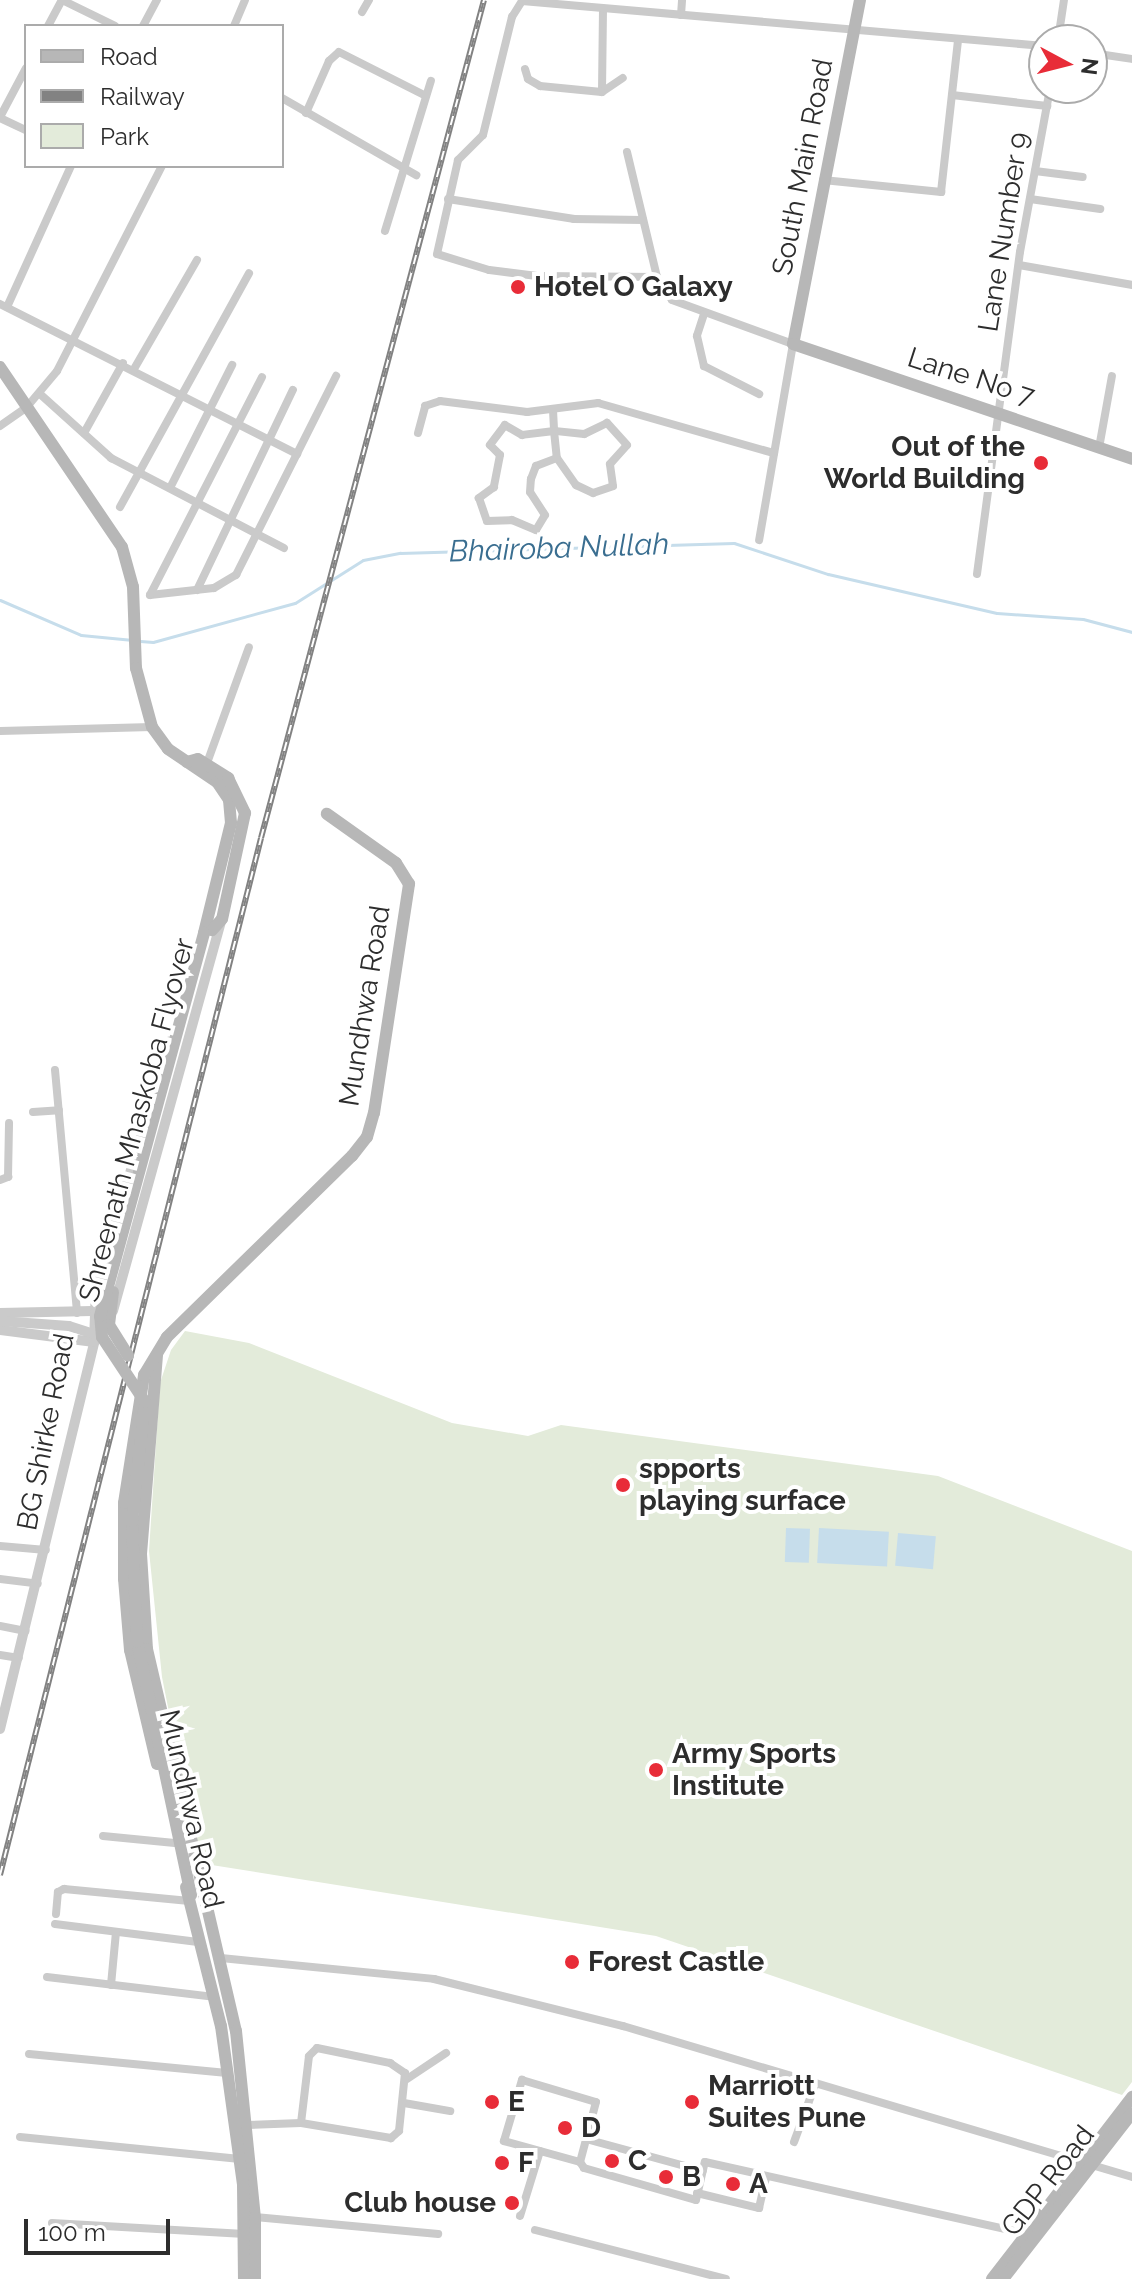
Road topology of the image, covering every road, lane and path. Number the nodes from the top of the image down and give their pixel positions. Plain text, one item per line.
1 (157, 0) edge
2 (245, 0) edge
3 (369, 0) edge
4 (682, 0) edge
5 (860, 0) edge
6 (1064, 0) edge
7 (574, 3) edge
8 (603, 9) junction
9 (362, 12) dead end
10 (681, 15) junction
11 (49, 24) edge
12 (111, 24) edge
13 (144, 24) edge
14 (235, 24) edge
15 (1060, 24) edge
16 (855, 32) junction
17 (958, 40) junction
18 (1028, 45) edge
19 (1108, 55) edge
20 (1132, 59) edge
21 (525, 69) dead end
22 (24, 71) edge
23 (623, 78) dead end
24 (431, 81) dead end
25 (602, 92) junction
26 (952, 95) junction
27 (426, 96) junction
28 (284, 99) edge
29 (4, 100) edge
30 (1047, 106) joint
31 (306, 113) junction
32 (0, 118) edge
33 (24, 129) edge
34 (627, 152) dead end
35 (402, 167) junction
36 (70, 168) edge
37 (161, 168) edge
38 (1035, 171) junction
39 (416, 175) dead end
40 (1083, 177) dead end
41 (822, 180) junction
42 (448, 199) junction
43 (1030, 199) junction
44 (1100, 209) dead end
45 (643, 220) junction
46 (385, 231) dead end
47 (197, 260) dead end
48 (1019, 265) junction
49 (249, 273) dead end
50 (657, 277) junction
51 (1132, 285) edge
52 (3, 305) edge
53 (704, 314) junction
54 (73, 339) junction
55 (793, 344) junction
56 (123, 363) junction
57 (232, 365) dead end
58 (0, 367) edge
59 (134, 369) junction
60 (336, 376) dead end
61 (1112, 376) dead end
62 (262, 377) dead end
63 (293, 390) dead end
64 (40, 394) junction
65 (759, 394) dead end
66 (182, 396) junction
67 (26, 408) junction
68 (210, 409) junction
69 (553, 410) junction
70 (998, 410) junction
71 (239, 423) junction
72 (0, 426) edge
73 (554, 431) junction
74 (84, 433) junction
75 (418, 433) dead end
76 (269, 439) junction
77 (1099, 448) junction
78 (774, 453) junction
79 (297, 454) junction
80 (557, 458) junction
81 (1132, 459) edge
82 (138, 472) junction
83 (170, 488) junction
84 (198, 503) junction
85 (120, 507) dead end
86 (230, 520) junction
87 (258, 535) junction
88 (759, 540) dead end
89 (284, 548) dead end
90 (977, 574) dead end
91 (197, 590) junction
92 (249, 647) dead end
93 (152, 727) junction
94 (0, 731) edge
95 (187, 762) junction
96 (207, 763) junction
97 (235, 799) junction
98 (327, 814) dead end
99 (205, 915) junction
100 (222, 919) junction
101 (208, 931) junction
102 (55, 1070) dead end
103 (59, 1110) junction
104 (33, 1112) dead end
105 (9, 1123) dead end
106 (0, 1180) edge
107 (92, 1311) junction
108 (0, 1313) edge
109 (77, 1313) junction
110 (0, 1321) edge
111 (92, 1327) junction
112 (0, 1330) edge
113 (98, 1339) junction
114 (157, 1351) junction
115 (0, 1546) edge
116 (47, 1551) junction
117 (0, 1579) edge
118 (39, 1584) junction
119 (0, 1626) edge
120 (26, 1631) junction
121 (0, 1655) edge
122 (19, 1658) junction
123 (5, 1689) edge
124 (3, 1708) edge
125 (0, 1729) edge
126 (103, 1836) dead end
127 (175, 1843) junction
128 (193, 1896) junction
129 (116, 1932) junction
130 (216, 1938) junction
131 (200, 1948) junction
132 (221, 1958) junction
133 (47, 1977) dead end
134 (111, 1985) junction
135 (214, 1997) junction
136 (446, 2053) dead end
137 (29, 2054) dead end
138 (227, 2073) junction
139 (407, 2079) junction
140 (815, 2085) junction
141 (1132, 2097) edge
142 (404, 2103) junction
143 (450, 2111) dead end
144 (1132, 2113) edge
145 (301, 2123) junction
146 (246, 2125) junction
147 (20, 2137) dead end
148 (586, 2139) junction
149 (794, 2142) dead end
150 (540, 2151) junction
151 (240, 2159) junction
152 (580, 2162) junction
153 (1084, 2165) junction
154 (703, 2171) junction
155 (766, 2177) junction
156 (1132, 2177) edge
157 (697, 2193) junction
158 (520, 2216) dead end
159 (255, 2217) junction
160 (52, 2223) dead end
161 (535, 2230) dead end
162 (246, 2234) junction
163 (438, 2234) dead end
164 (1026, 2234) junction
165 (244, 2279) edge
166 (255, 2279) edge
167 (726, 2279) edge
168 (992, 2279) edge
169 (1003, 2279) edge

1 - 13 street
2 - 14 street
3 - 9 street
4 - 10 street
5 - 16 main road, South Main Road
6 - 15 street
7 - 8 street
7 - 42 street
8 - 10 street
8 - 25 street
10 - 16 street
11 - 12 street
16 - 17 street
16 - 41 main road, South Main Road
17 - 18 street
17 - 26 street
19 - 20 street
21 - 25 street
22 - 29 street
23 - 25 street
24 - 27 street
26 - 30 street
26 - 41 street
27 - 31 street
27 - 35 street
28 - 31 street
29 - 32 street
30 - 38 street, Lane Number 9
31 - 35 street
32 - 33 street
34 - 45 street
35 - 39 street
35 - 46 street
36 - 52 street
37 - 54 street
38 - 40 street
38 - 43 street, Lane Number 9
41 - 55 main road, South Main Road
42 - 45 street
42 - 50 street
43 - 44 street
43 - 48 street, Lane Number 9
45 - 50 street
47 - 59 street
48 - 51 street
48 - 70 street, Lane Number 9
49 - 66 street
50 - 53 street
52 - 54 street
53 - 55 street
53 - 65 street
54 - 56 street
54 - 64 street
55 - 70 main road, Lane No 7
55 - 78 street
56 - 59 street
56 - 74 street
57 - 68 street
58 - 67 main road
59 - 66 street
60 - 79 street
61 - 77 street
62 - 71 street
63 - 76 street
64 - 67 street
64 - 74 street
66 - 68 street
66 - 82 street
67 - 72 street
67 - 93 main road
68 - 71 street
68 - 83 street
69 - 73 street
69 - 75 street
69 - 78 street
70 - 77 main road, Lane No 7
70 - 90 street, Lane Number 9
71 - 76 street
71 - 84 street
73 - 80 street
73 - 80 street
73 - 80 street
74 - 82 street
76 - 79 street
76 - 86 street
77 - 81 main road, Lane No 7
78 - 88 street
79 - 87 street
82 - 83 street
82 - 85 street
83 - 84 street
84 - 86 street
84 - 91 street
86 - 87 street
86 - 91 street
87 - 89 street
87 - 91 street
92 - 96 street
93 - 94 street
93 - 95 main road
95 - 96 main road
95 - 97 main road
96 - 97 main road
97 - 99 main road, Shreenath Mhaskoba Flyover
97 - 100 main road
98 - 114 main road, Mundhwa Road
99 - 101 main road, Shreenath Mhaskoba Flyover
99 - 107 street, BG Shirke Road
100 - 101 main road, Shreenath Mhaskoba Flyover
100 - 111 street
101 - 113 main road, Shreenath Mhaskoba Flyover, bridge
101 - 128 main road, Shreenath Mhaskoba Flyover, bridge
102 - 103 street
103 - 104 street
103 - 109 street
105 - 106 street
107 - 109 street
107 - 111 street, BG Shirke Road
108 - 109 street
110 - 113 street, Shreenath Mhaskoba Flyover, bridge
111 - 113 street, BG Shirke Road
112 - 113 street
113 - 116 street, BG Shirke Road
113 - 128 main road, Shreenath Mhaskoba Flyover, bridge
114 - 127 main road, Mundhwa Road
114 - 130 main road, Mundhwa Road
115 - 116 street
116 - 118 street, BG Shirke Road
117 - 118 street
118 - 120 street, BG Shirke Road
119 - 120 street
120 - 122 street, BG Shirke Road
121 - 122 street
122 - 123 street, BG Shirke Road
123 - 124 street, BG Shirke Road
124 - 125 street, BG Shirke Road
126 - 127 street
127 - 128 main road, Mundhwa Road
128 - 129 street
128 - 130 main road, Shreenath Mhaskoba Flyover
128 - 131 main road, Shreenath Mhaskoba Flyover
129 - 131 street
129 - 134 street
130 - 132 main road, Mundhwa Road
131 - 135 main road
132 - 140 street
132 - 146 main road, Mundhwa Road
133 - 134 street
134 - 135 street
135 - 138 main road
136 - 139 street
137 - 138 street
138 - 151 main road
139 - 142 street
139 - 145 street
140 - 149 street
140 - 153 street
141 - 153 main road
142 - 143 street
142 - 145 street
144 - 153 main road, GDP Road
145 - 146 street
146 - 159 main road, Mundhwa Road
147 - 151 street
148 - 150 street
148 - 152 street
148 - 154 street
150 - 152 street
150 - 158 street
151 - 162 main road
152 - 157 street
153 - 156 street
153 - 164 main road
153 - 169 main road, GDP Road
154 - 155 street
154 - 157 street
155 - 157 street
155 - 164 street
159 - 163 street
159 - 166 main road, Mundhwa Road
160 - 162 street
161 - 167 street
162 - 165 main road
164 - 168 main road

